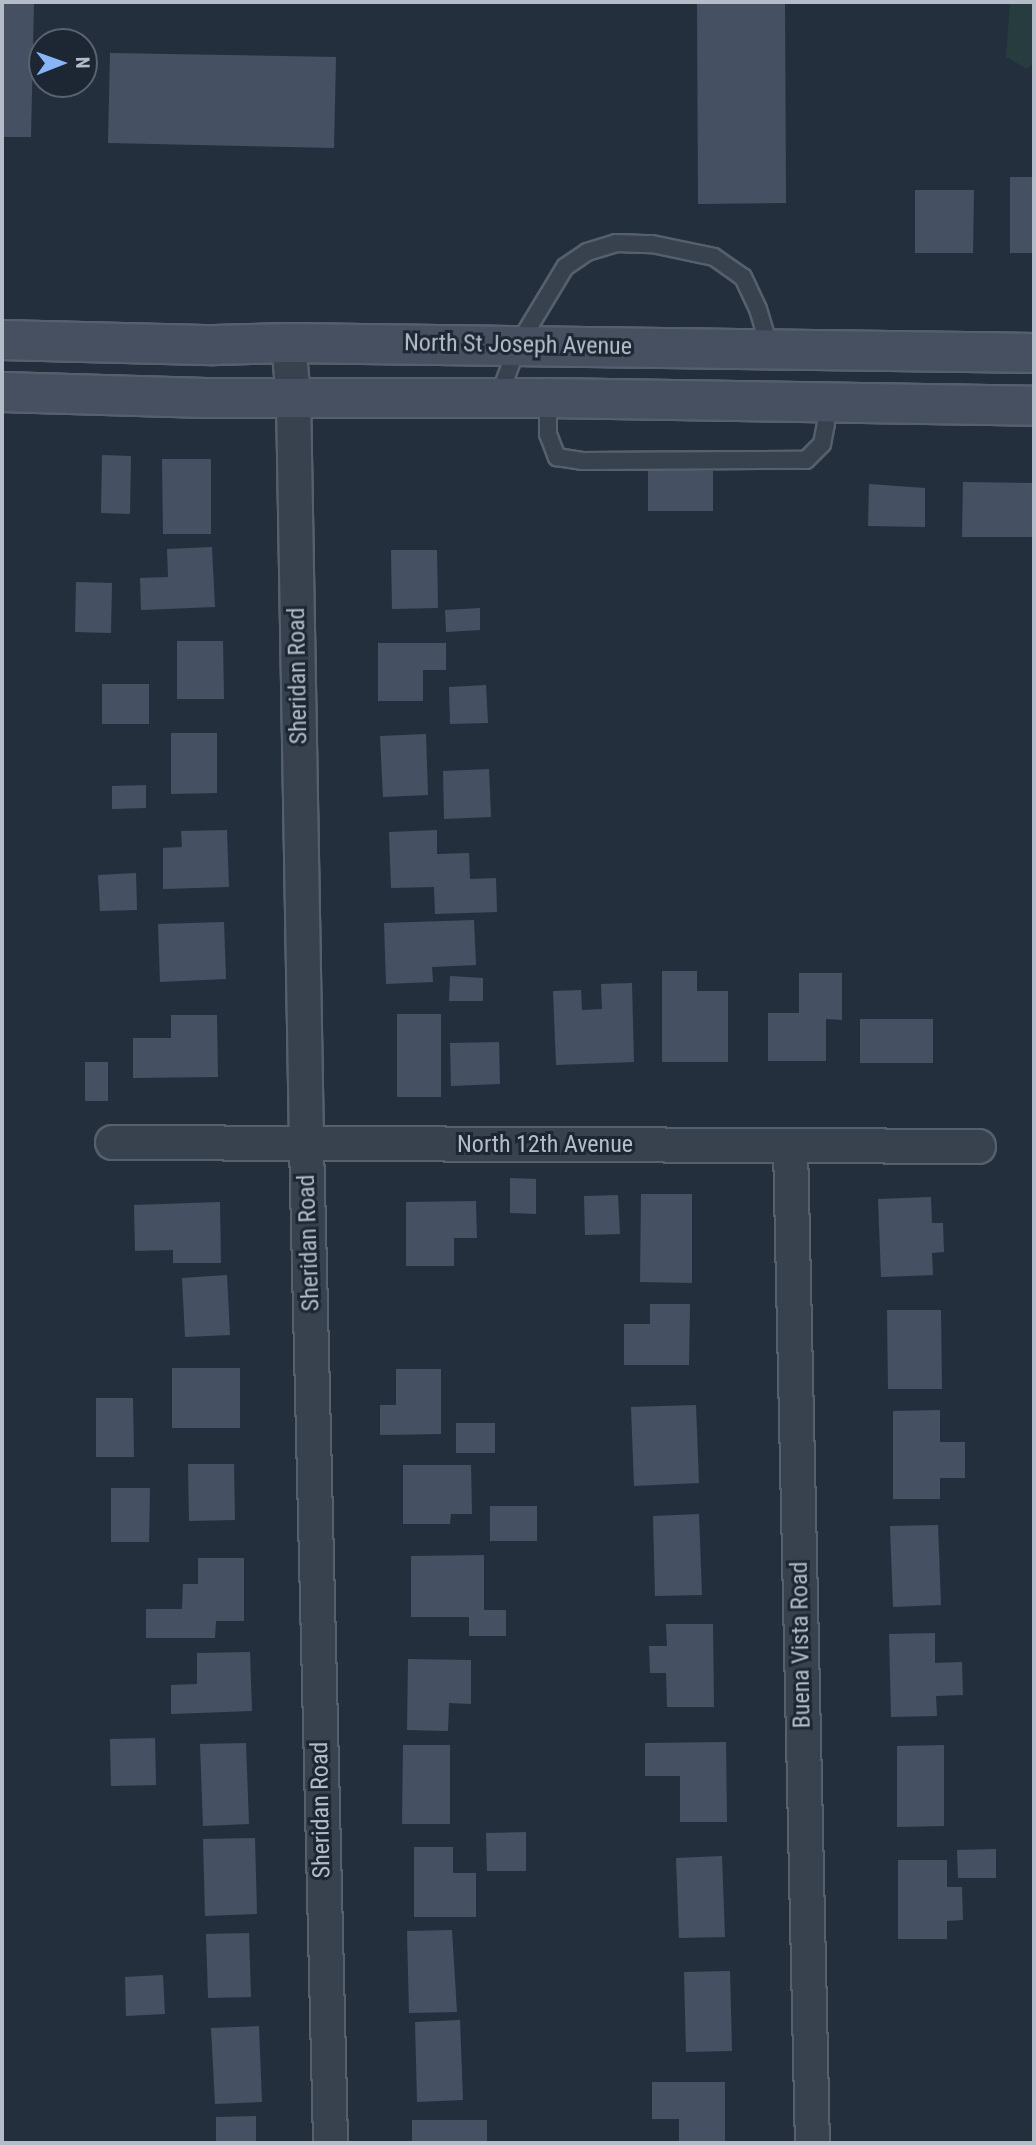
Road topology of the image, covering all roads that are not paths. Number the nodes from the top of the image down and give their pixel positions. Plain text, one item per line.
1 (2, 340) edge
2 (288, 343) junction
3 (518, 345) junction
4 (770, 349) junction
5 (1034, 353) edge
6 (2, 393) edge
7 (293, 397) junction
8 (499, 398) junction
9 (548, 398) junction
10 (824, 402) junction
11 (1034, 406) edge
12 (112, 1142) dead end
13 (306, 1144) junction
14 (790, 1146) junction
15 (978, 1146) dead end
16 (330, 2143) edge
17 (812, 2143) edge

1 - 2 main road, North St Joseph Avenue
2 - 3 main road, North St Joseph Avenue
2 - 7 street, Sheridan Road
3 - 4 main road, North St Joseph Avenue
3 - 4 lane
3 - 8 lane
4 - 5 main road, North St Joseph Avenue
6 - 7 main road
7 - 8 main road
7 - 13 street, Sheridan Road
8 - 9 main road
9 - 10 main road
9 - 10 lane
10 - 11 main road
12 - 13 street, North 12th Avenue
13 - 14 street, North 12th Avenue
13 - 16 street, Sheridan Road
14 - 15 street, North 12th Avenue
14 - 17 street, Buena Vista Road

